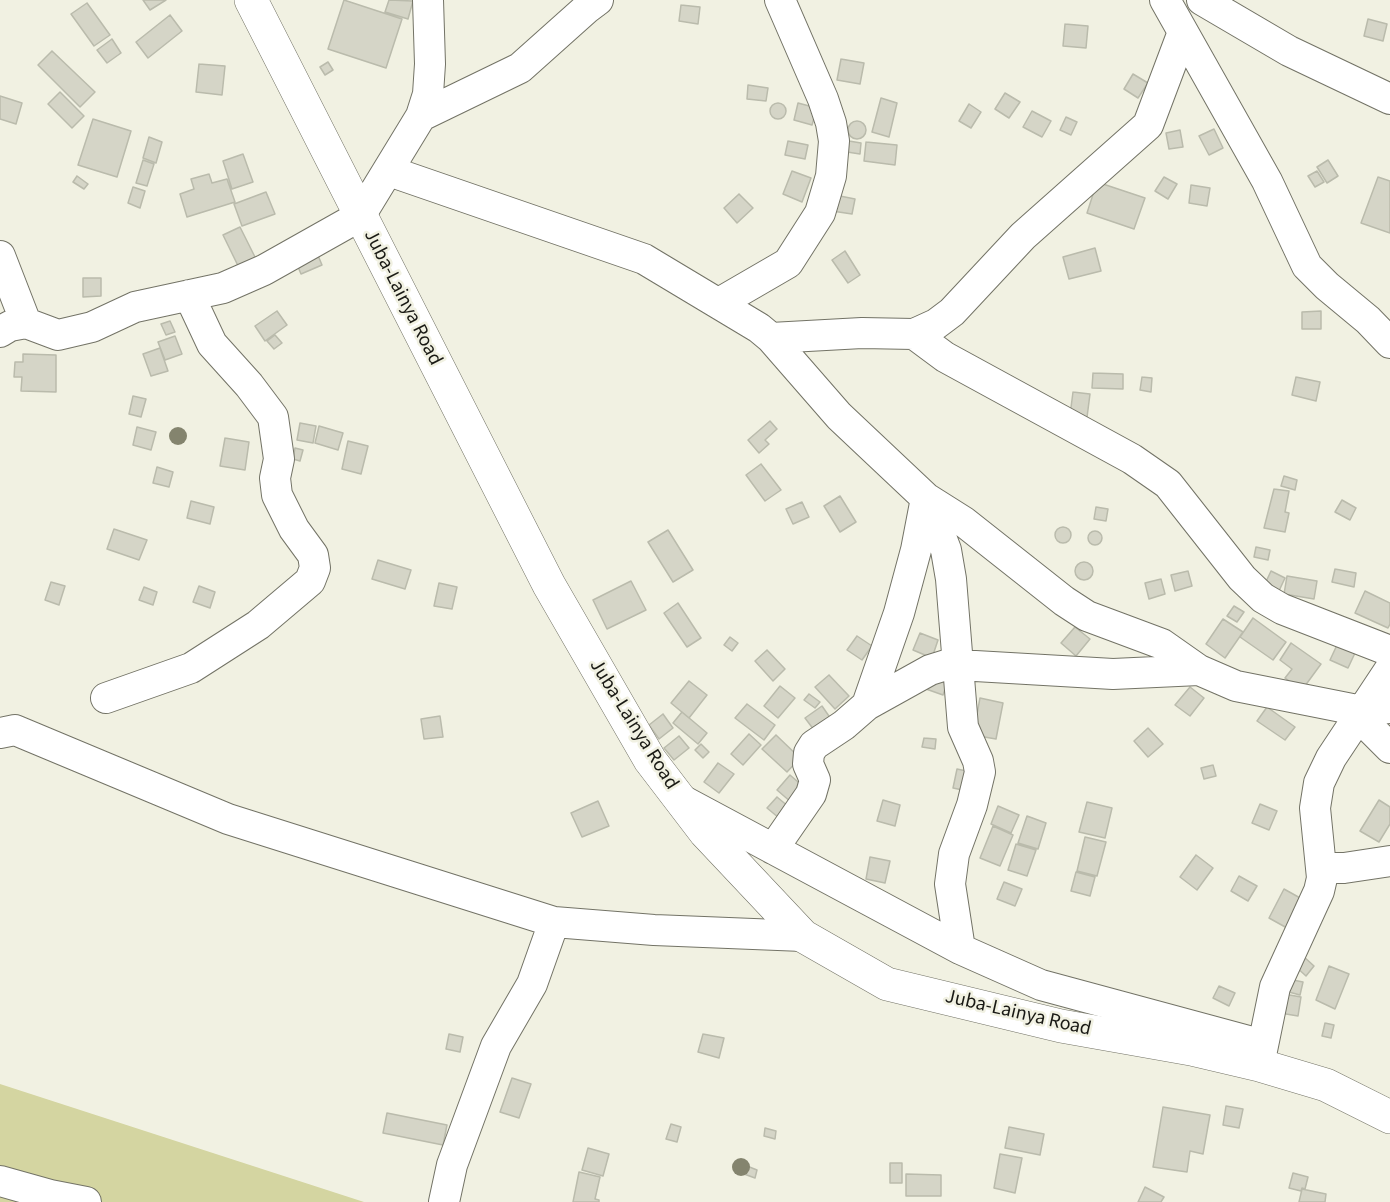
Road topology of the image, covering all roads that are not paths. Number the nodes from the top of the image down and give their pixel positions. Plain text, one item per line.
1 (251, 0) edge
2 (428, 0) edge
3 (598, 0) edge
4 (780, 0) edge
5 (1165, 0) edge
6 (1202, 0) edge
7 (1183, 32) junction
8 (1390, 99) edge
9 (422, 116) junction
10 (389, 171) junction
11 (360, 216) junction
12 (0, 256) edge
13 (189, 295) junction
14 (719, 303) junction
15 (13, 327) edge
16 (914, 334) junction
17 (771, 338) junction
18 (1390, 343) edge
19 (926, 498) junction
20 (1390, 651) edge
21 (958, 665) junction
22 (1390, 669) edge
23 (1199, 670) junction
24 (106, 698) dead end
25 (867, 705) junction
26 (1370, 712) edge
27 (0, 733) edge
28 (1390, 748) edge
29 (680, 799) junction
30 (773, 849) junction
31 (1390, 861) edge
32 (1322, 868) junction
33 (554, 922) junction
34 (803, 936) junction
35 (960, 949) junction
36 (1261, 1055) junction
37 (1390, 1118) edge
38 (0, 1182) edge
39 (50, 1199) edge
40 (86, 1202) edge
41 (444, 1202) edge

1 - 11 main road, Juba-Lainya Road
2 - 9 street
3 - 9 street
4 - 14 street
5 - 7 street
6 - 8 street
7 - 16 street
7 - 18 street
9 - 10 street
10 - 11 street
10 - 14 street
11 - 13 street
11 - 29 main road, Juba-Lainya Road
12 - 15 street
13 - 15 street
13 - 24 street
14 - 17 street
16 - 17 street
16 - 20 street
17 - 19 street
19 - 21 street
19 - 23 street
19 - 25 street
21 - 23 street
21 - 25 street
21 - 35 street
22 - 26 street
23 - 26 street
25 - 30 street
26 - 28 street
26 - 32 street
27 - 33 street
29 - 30 street
29 - 34 main road, Juba-Lainya Road
30 - 35 street
31 - 32 street
32 - 36 street
33 - 34 street
33 - 41 street
34 - 36 main road, Juba-Lainya Road
35 - 36 street
36 - 37 main road, Juba-Lainya Road
38 - 39 street
39 - 40 street

